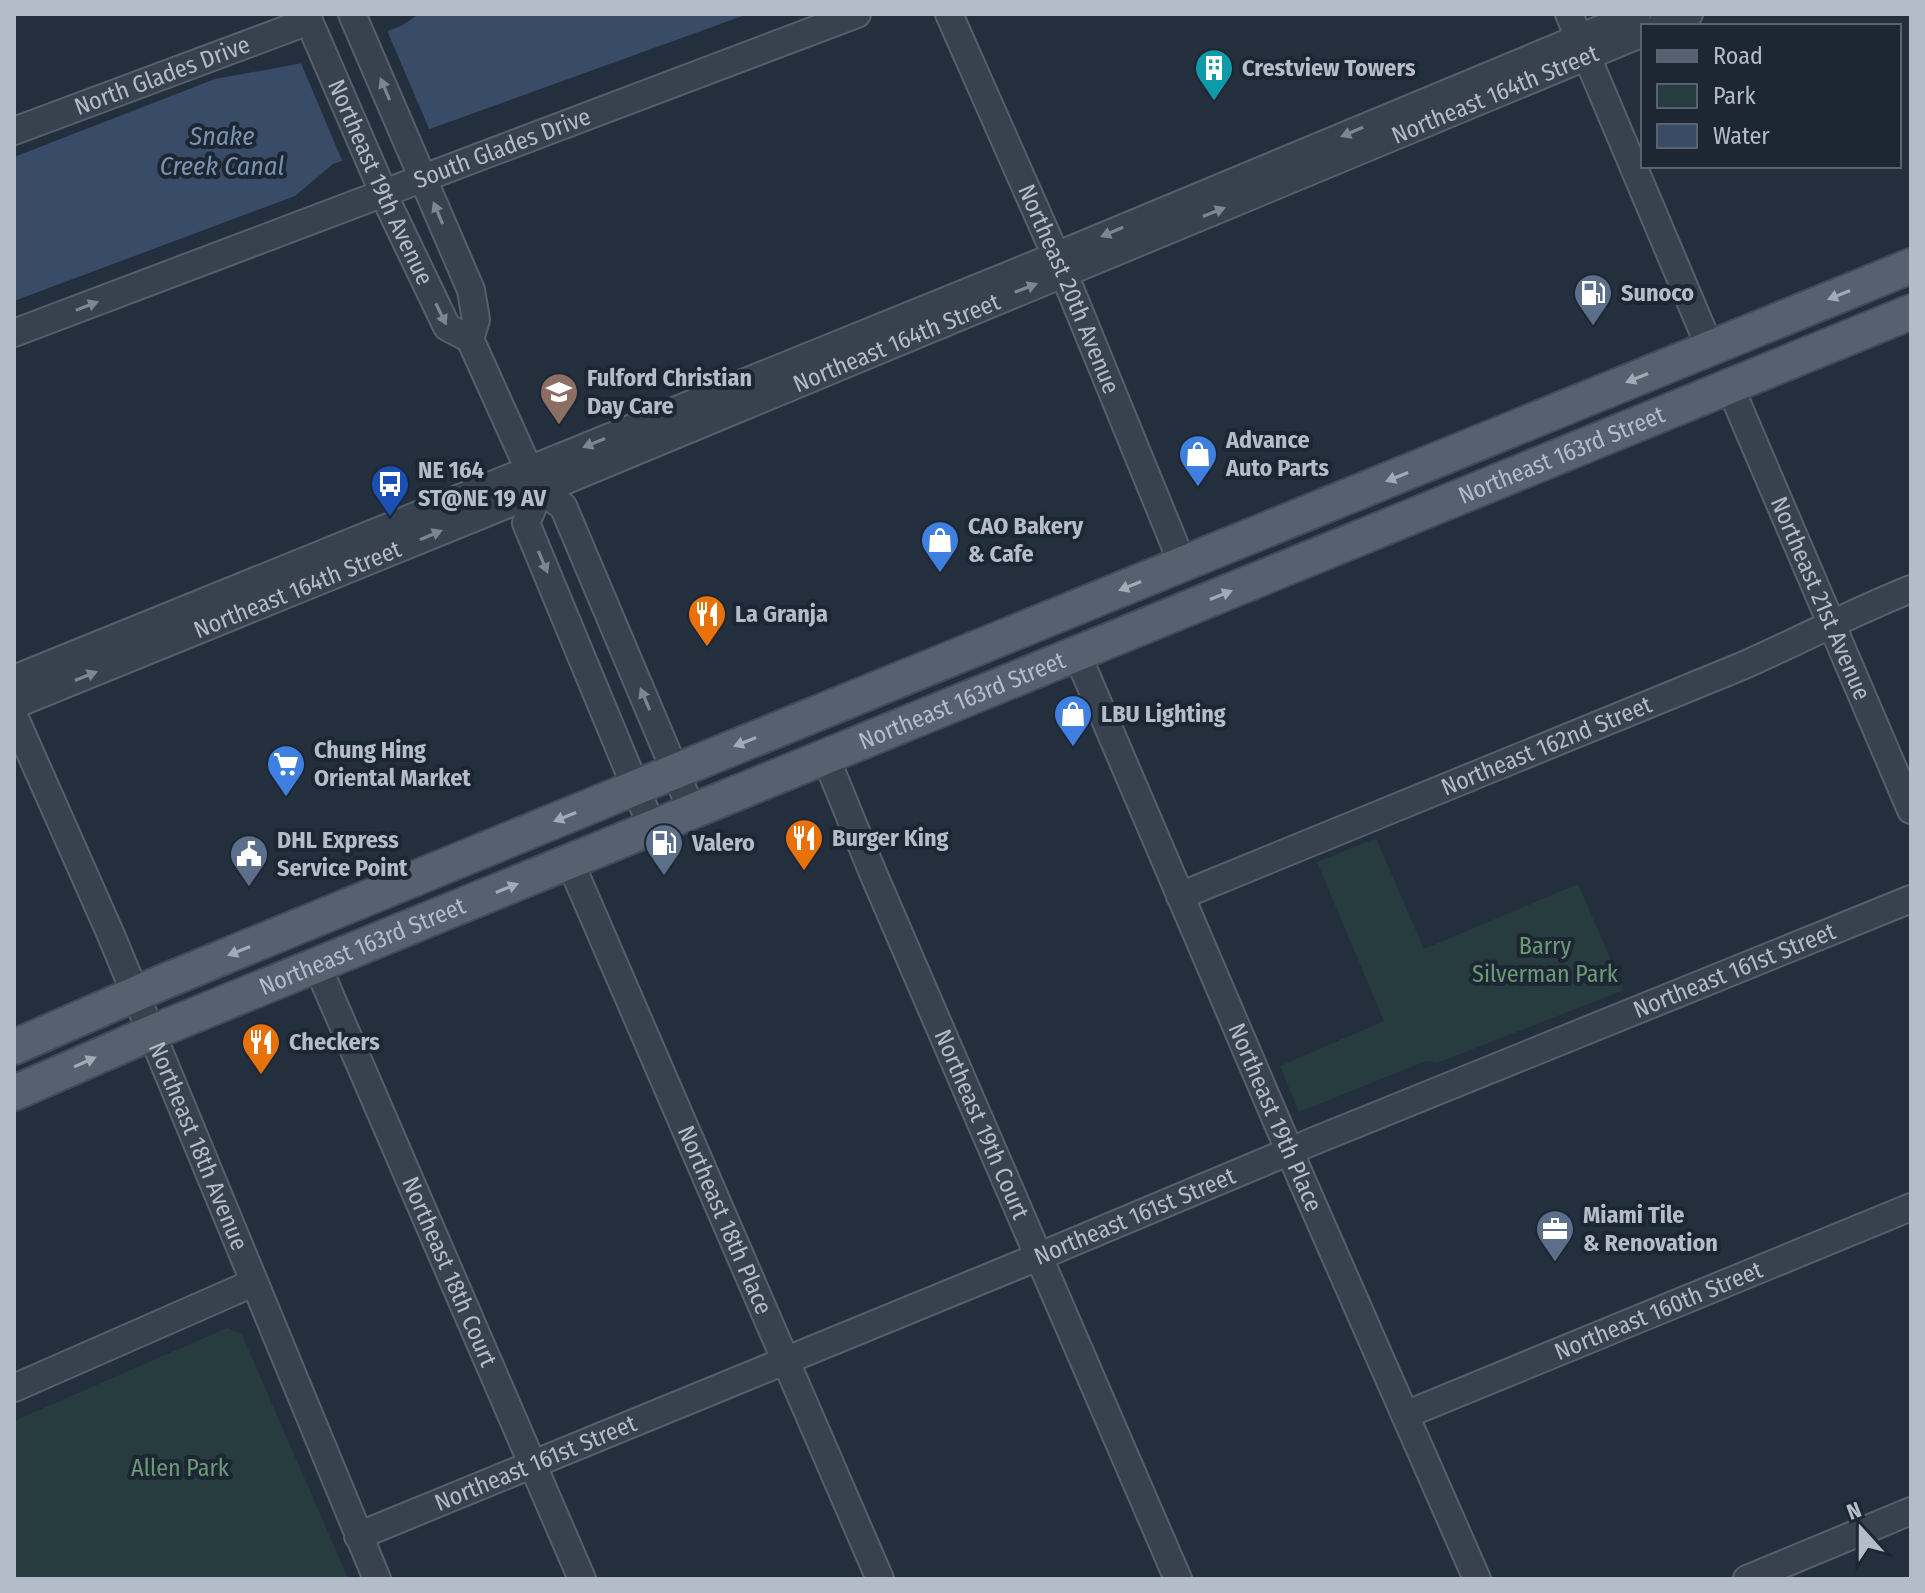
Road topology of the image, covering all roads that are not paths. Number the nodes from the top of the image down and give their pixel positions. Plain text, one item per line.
1 (857, 14) edge
2 (949, 14) edge
3 (1637, 14) edge
4 (1689, 14) edge
5 (307, 17) edge
6 (1665, 24) edge
7 (357, 25) edge
8 (1641, 33) edge
9 (1578, 36) edge
10 (14, 131) edge
11 (423, 178) junction
12 (384, 193) junction
13 (1060, 265) junction
14 (1911, 266) edge
15 (1911, 312) edge
16 (1775, 322) junction
17 (14, 333) edge
18 (470, 339) junction
19 (1710, 348) junction
20 (1730, 387) junction
21 (1654, 418) junction
22 (534, 480) junction
23 (1183, 565) junction
24 (1911, 589) edge
25 (1830, 625) junction
26 (1135, 630) junction
27 (1077, 654) junction
28 (14, 679) edge
29 (875, 690) junction
30 (14, 705) edge
31 (14, 716) edge
32 (826, 758) junction
33 (676, 771) junction
34 (637, 787) junction
35 (1911, 810) edge
36 (692, 811) junction
37 (652, 827) junction
38 (570, 862) junction
39 (1180, 896) junction
40 (1911, 899) edge
41 (317, 965) junction
42 (136, 994) junction
43 (151, 1033) junction
44 (14, 1047) edge
45 (14, 1093) edge
46 (1291, 1151) junction
47 (1911, 1207) edge
48 (1039, 1257) junction
49 (253, 1283) junction
50 (785, 1361) junction
51 (14, 1388) edge
52 (1405, 1415) junction
53 (533, 1465) junction
54 (1911, 1511) edge
55 (358, 1536) junction
56 (377, 1579) edge
57 (582, 1579) edge
58 (880, 1579) edge
59 (1178, 1579) edge
60 (1477, 1579) edge
61 (1747, 1579) edge

1 - 11 street, South Glades Drive
2 - 13 street, Northeast 20th Avenue
3 - 9 street, Northeast 164th Street
4 - 6 street
5 - 10 street, North Glades Drive
5 - 12 street, Northeast 19th Avenue
11 -> 7 street, Northeast 19th Avenue
8 - 9 street, Northeast 164th Street
9 - 13 street, Northeast 164th Street
9 - 19 street
11 - 12 street, South Glades Drive
18 -> 11 street, Northeast 19th Avenue
17 -> 12 street, South Glades Drive
12 -> 18 street, Northeast 19th Avenue
13 - 22 street, Northeast 164th Street
13 - 23 street, Northeast 20th Avenue
14 -> 16 main road, Northeast 163rd Street
15 - 20 main road, Northeast 163rd Street
16 - 19 main road, Northeast 163rd Street
16 - 20 main road
18 - 22 street, Northeast 19th Avenue
19 - 21 main road
19 -> 23 main road, Northeast 163rd Street
20 - 21 main road, Northeast 163rd Street
20 - 25 street, Northeast 21st Avenue
26 -> 21 main road, Northeast 163rd Street
22 - 28 street, Northeast 164th Street
30 -> 22 street, Northeast 164th Street
33 -> 22 street, Northeast 19th Avenue
22 -> 34 street
23 - 26 main road
23 -> 29 main road, Northeast 163rd Street
24 - 25 street, Northeast 162nd Street
25 - 35 street, Northeast 21st Avenue
25 - 39 street, Northeast 162nd Street
26 - 27 main road, Northeast 163rd Street
27 - 32 main road, Northeast 163rd Street
27 - 39 street, Northeast 19th Place
29 - 32 main road
29 -> 33 main road, Northeast 163rd Street
31 - 42 street, Northeast 18th Avenue
32 - 36 main road, Northeast 163rd Street
32 - 48 street, Northeast 19th Court
33 - 34 main road, Northeast 163rd Street
33 - 36 street, Northeast 19th Avenue
34 - 37 street
34 -> 42 main road, Northeast 163rd Street
36 - 37 main road, Northeast 163rd Street
37 - 38 main road, Northeast 163rd Street
41 -> 38 main road, Northeast 163rd Street
38 - 50 street, Northeast 18th Place
39 - 46 street, Northeast 19th Place
40 - 46 street, Northeast 161st Street
41 - 43 main road, Northeast 163rd Street
41 - 53 street, Northeast 18th Court
42 - 43 street, Northeast 18th Avenue
42 - 44 main road, Northeast 163rd Street
45 -> 43 main road, Northeast 163rd Street
43 - 49 street, Northeast 18th Avenue
46 - 48 street, Northeast 161st Street
46 - 52 street, Northeast 19th Place
47 - 52 street, Northeast 160th Street
48 - 50 street, Northeast 161st Street
48 - 59 street, Northeast 19th Court
49 - 51 street
49 - 55 street, Northeast 18th Avenue
50 - 53 street, Northeast 161st Street
50 - 58 street, Northeast 18th Place
52 - 60 street, Northeast 19th Place
53 - 55 street, Northeast 161st Street
53 - 57 street, Northeast 18th Court
54 - 61 street
55 - 56 street, Northeast 18th Avenue

